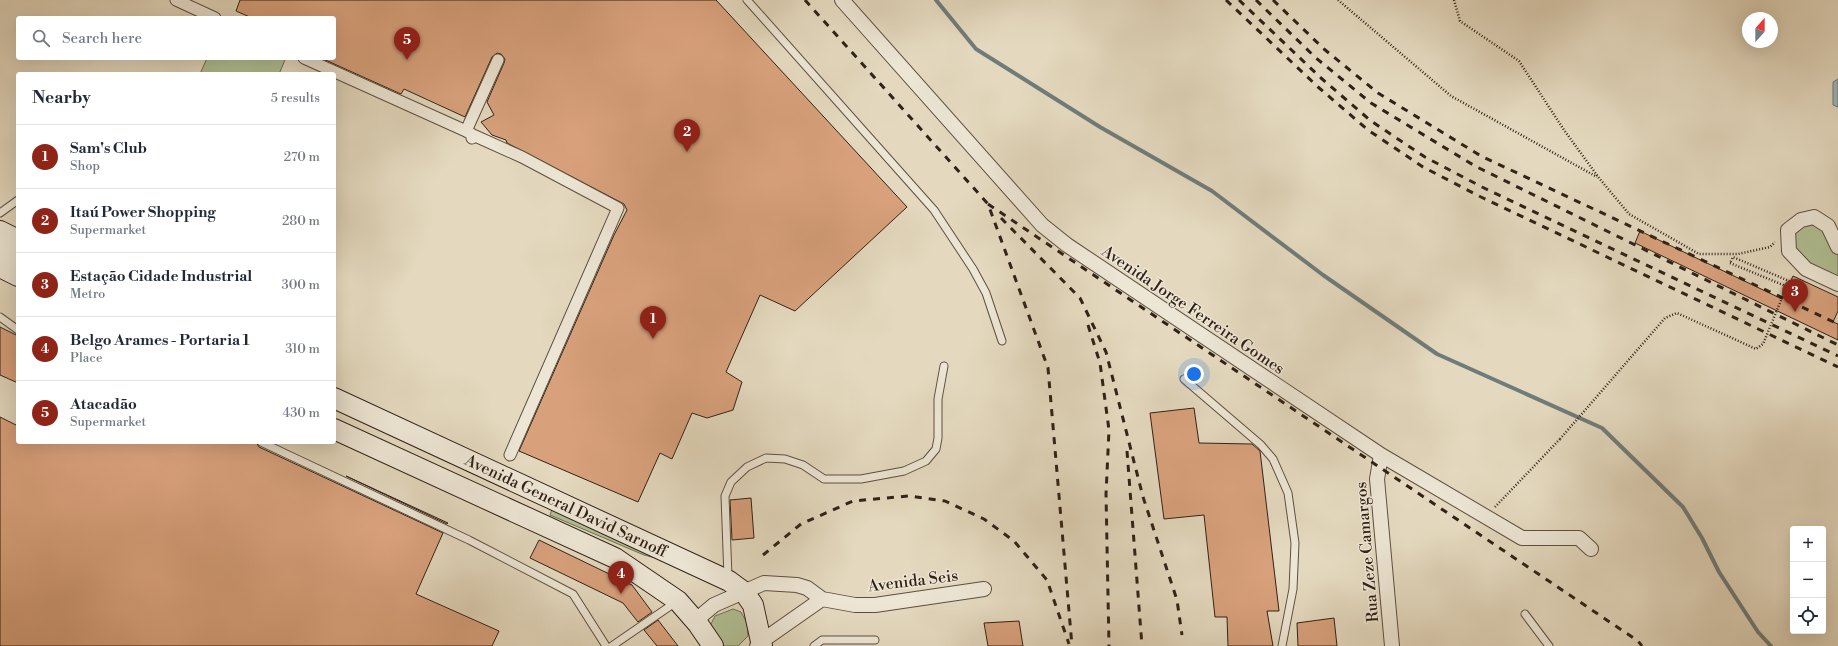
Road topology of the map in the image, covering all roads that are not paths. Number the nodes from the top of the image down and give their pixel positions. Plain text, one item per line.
1 (176, 0) edge
2 (748, 0) edge
3 (842, 0) edge
4 (211, 16) edge
5 (308, 60) edge
6 (498, 60) dead end
7 (334, 72) edge
8 (336, 73) edge
9 (470, 135) junction
10 (16, 201) edge
11 (0, 213) edge
12 (0, 231) edge
13 (16, 239) edge
14 (1838, 247) edge
15 (0, 248) edge
16 (16, 255) edge
17 (0, 267) edge
18 (16, 275) edge
19 (0, 280) edge
20 (1838, 284) edge
21 (16, 288) edge
22 (0, 317) edge
23 (16, 329) edge
24 (1002, 341) dead end
25 (944, 366) dead end
26 (1184, 379) dead end
27 (336, 399) edge
28 (336, 430) edge
29 (265, 444) edge
30 (1380, 454) junction
31 (510, 455) dead end
32 (1591, 549) dead end
33 (736, 587) junction
34 (984, 589) dead end
35 (822, 599) junction
36 (678, 601) junction
37 (1525, 614) dead end
38 (698, 624) junction
39 (875, 640) dead end
40 (761, 644) edge
41 (606, 646) edge
42 (612, 646) edge
43 (713, 646) edge
44 (814, 646) edge
45 (1282, 646) edge
46 (1392, 646) edge
47 (1549, 646) edge

1 - 4 street
2 - 24 lane
3 - 30 street, Avenida Jorge Ferreira Gomes
5 - 7 street
6 - 9 street
8 - 9 street
9 - 31 street
10 - 11 lane
12 - 13 main road
14 - 20 street
15 - 16 main road
17 - 18 main road
19 - 21 main road
22 - 23 lane
25 - 33 lane
26 - 45 lane
27 - 33 main road, Avenida General David Sarnoff
28 - 36 main road, Avenida General David Sarnoff
29 - 41 lane
30 - 32 street, Avenida Jorge Ferreira Gomes
30 - 46 street, Rua Zeze Camargos
33 - 35 street, Avenida Seis
33 - 38 street, Avenida Seis
33 - 40 main road
34 - 35 street, Avenida Seis
35 - 40 street
36 - 38 main road, Avenida General David Sarnoff
36 - 42 lane
37 - 47 lane
38 - 43 main road, Avenida General David Sarnoff
39 - 44 lane

